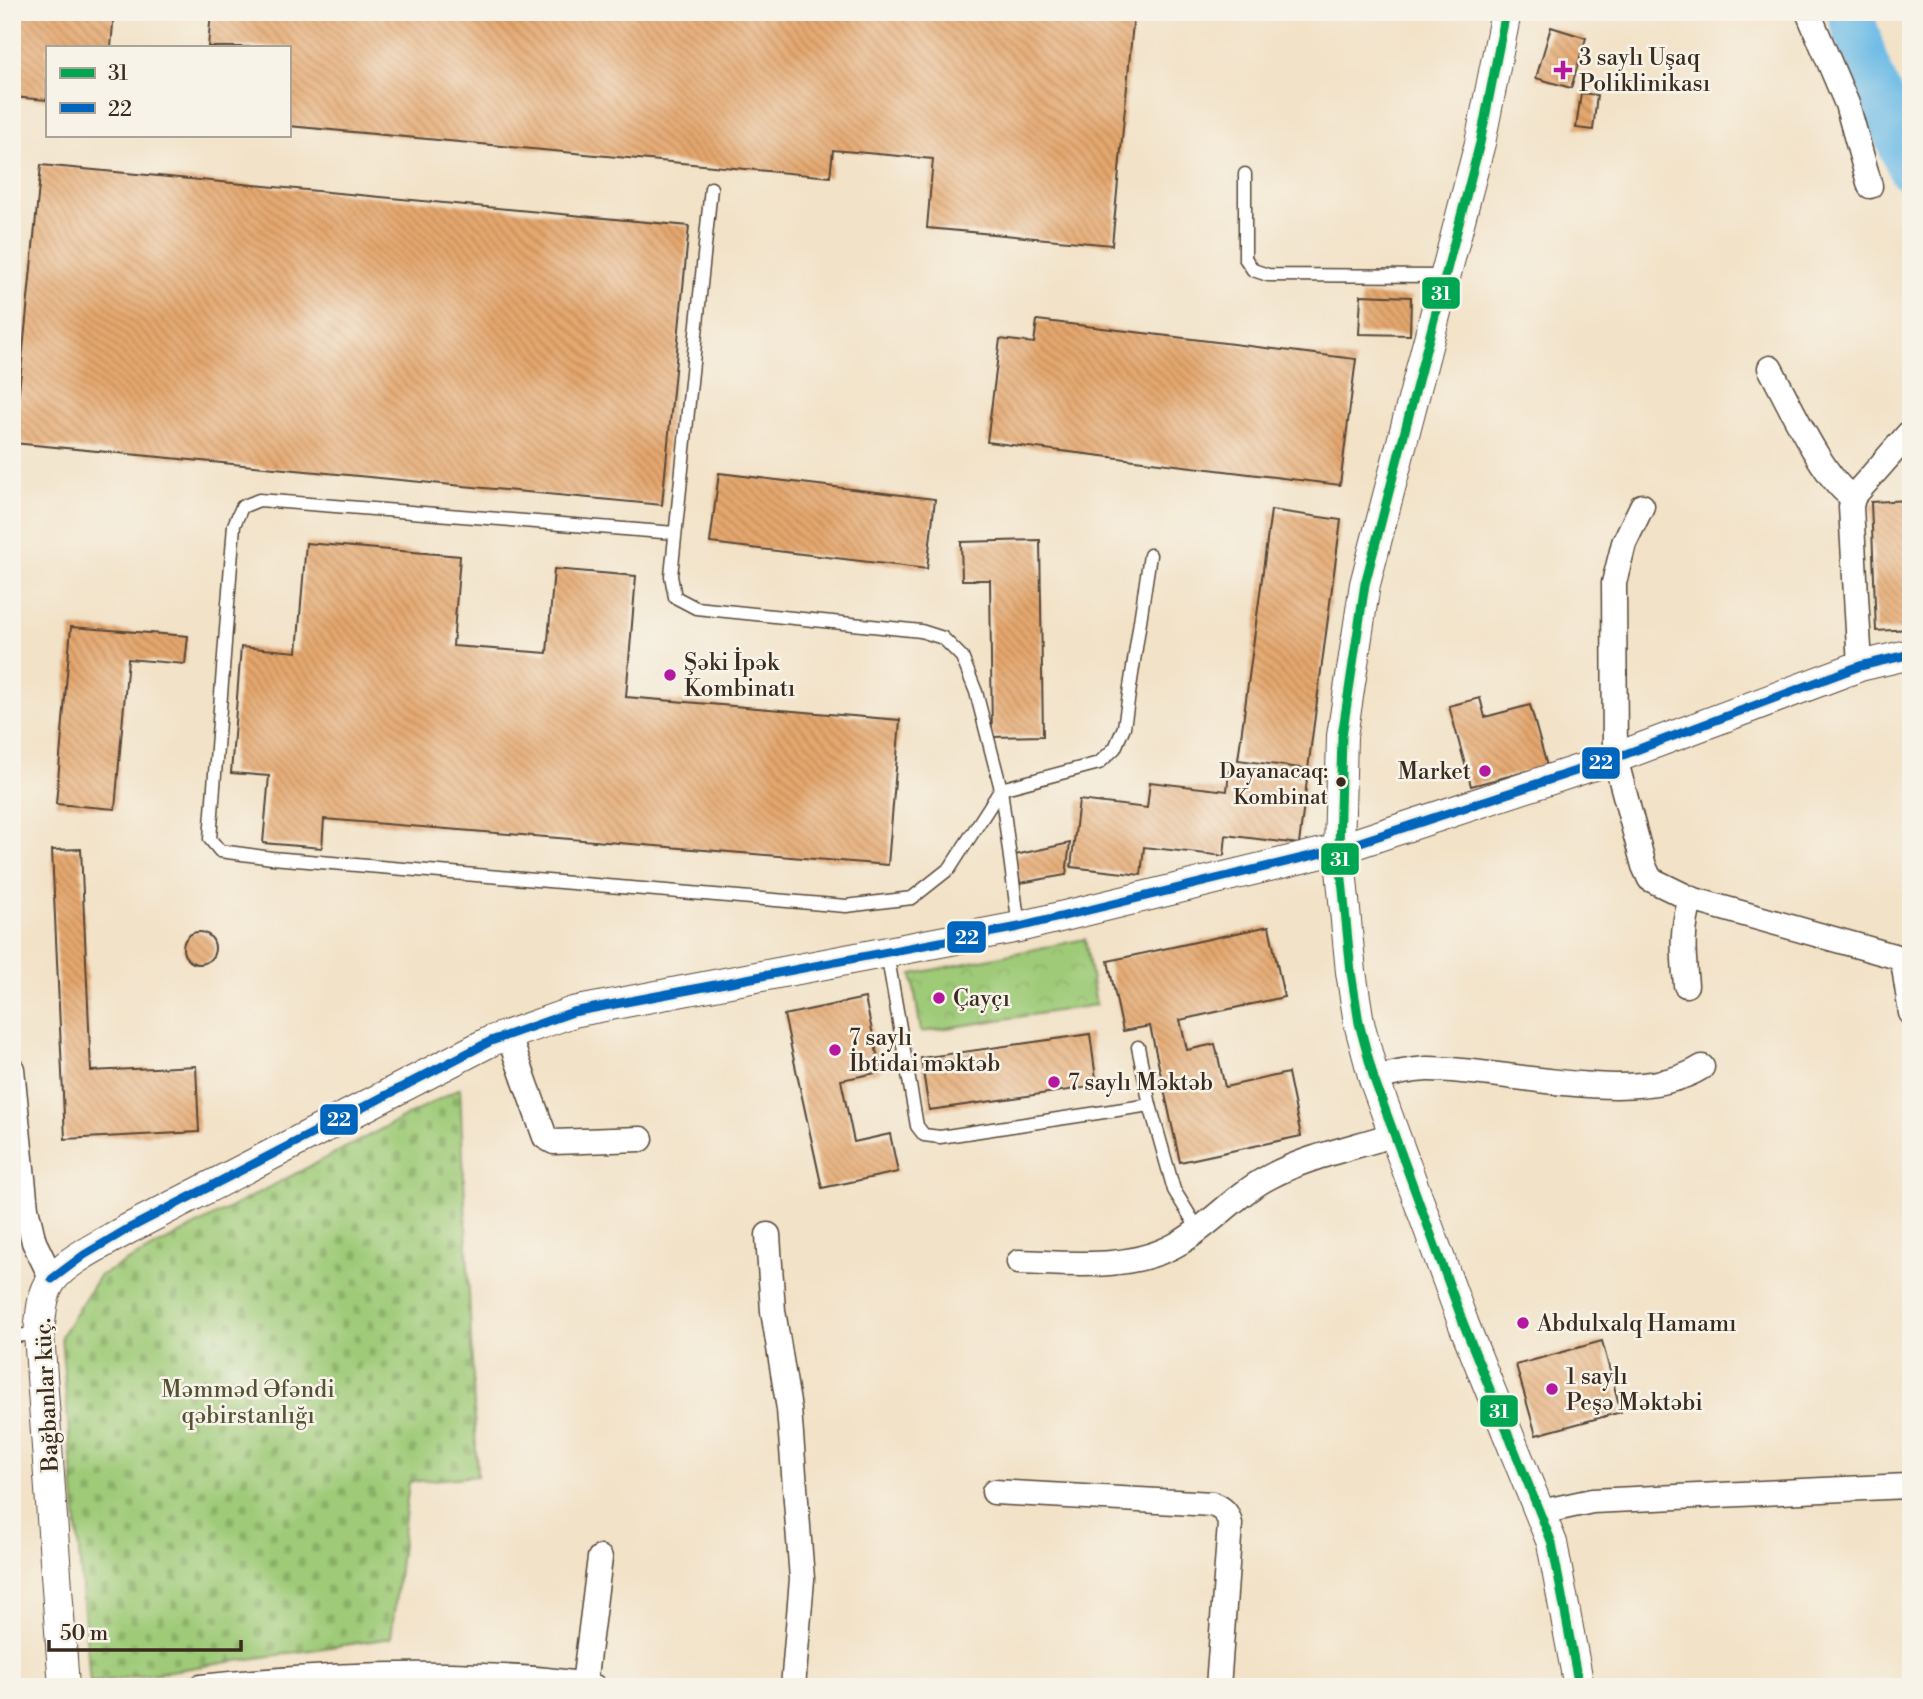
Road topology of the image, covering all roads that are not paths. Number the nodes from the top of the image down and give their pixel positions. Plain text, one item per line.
1 (1506, 12) edge
2 (1808, 12) edge
3 (1245, 174) dead end
4 (1870, 186) dead end
5 (711, 188) dead end
6 (1443, 276) junction
7 (1770, 368) dead end
8 (1911, 431) edge
9 (1853, 497) junction
10 (1642, 506) dead end
11 (675, 533) junction
12 (1150, 555) dead end
13 (1911, 654) edge
14 (1860, 666) junction
15 (1615, 758) junction
16 (1001, 789) junction
17 (1339, 849) junction
18 (1691, 899) junction
19 (1019, 927) junction
20 (887, 952) junction
21 (1907, 959) edge
22 (1686, 985) dead end
23 (1911, 1013) edge
24 (508, 1034) junction
25 (1138, 1047) dead end
26 (1702, 1067) dead end
27 (12, 1069) edge
28 (1374, 1079) junction
29 (1150, 1105) junction
30 (1392, 1135) junction
31 (15, 1137) edge
32 (641, 1139) dead end
33 (1198, 1229) junction
34 (768, 1235) dead end
35 (1020, 1262) dead end
36 (52, 1279) junction
37 (26, 1335) edge
38 (1907, 1486) dead end
39 (994, 1492) dead end
40 (1541, 1512) junction
41 (600, 1558) dead end
42 (456, 1681) edge
43 (589, 1686) edge
44 (64, 1687) edge
45 (201, 1687) edge
46 (793, 1687) edge
47 (1217, 1687) edge
48 (1579, 1687) edge

1 - 6 street
2 - 4 street
3 - 6 lane
5 - 11 lane
6 - 17 street
7 - 9 street
8 - 9 street
9 - 14 street
10 - 15 street
11 - 16 lane
11 - 16 lane
12 - 16 lane
13 - 14 street
14 - 15 street
15 - 17 street
15 - 18 street
16 - 19 lane
17 - 19 street
17 - 28 street
18 - 21 street
18 - 22 street
19 - 20 street
20 - 24 street
20 - 29 lane
21 - 23 street
24 - 32 street
24 - 36 street
25 - 29 lane
26 - 28 street
27 - 31 street
28 - 30 street
29 - 33 lane
30 - 33 street
30 - 40 street
31 - 36 street
33 - 35 street
34 - 46 street
36 - 37 street, Bağbanlar küç.
37 - 44 street, Bağbanlar küç.
38 - 40 street
39 - 47 street
40 - 48 street
41 - 43 street
42 - 43 street
42 - 45 street

